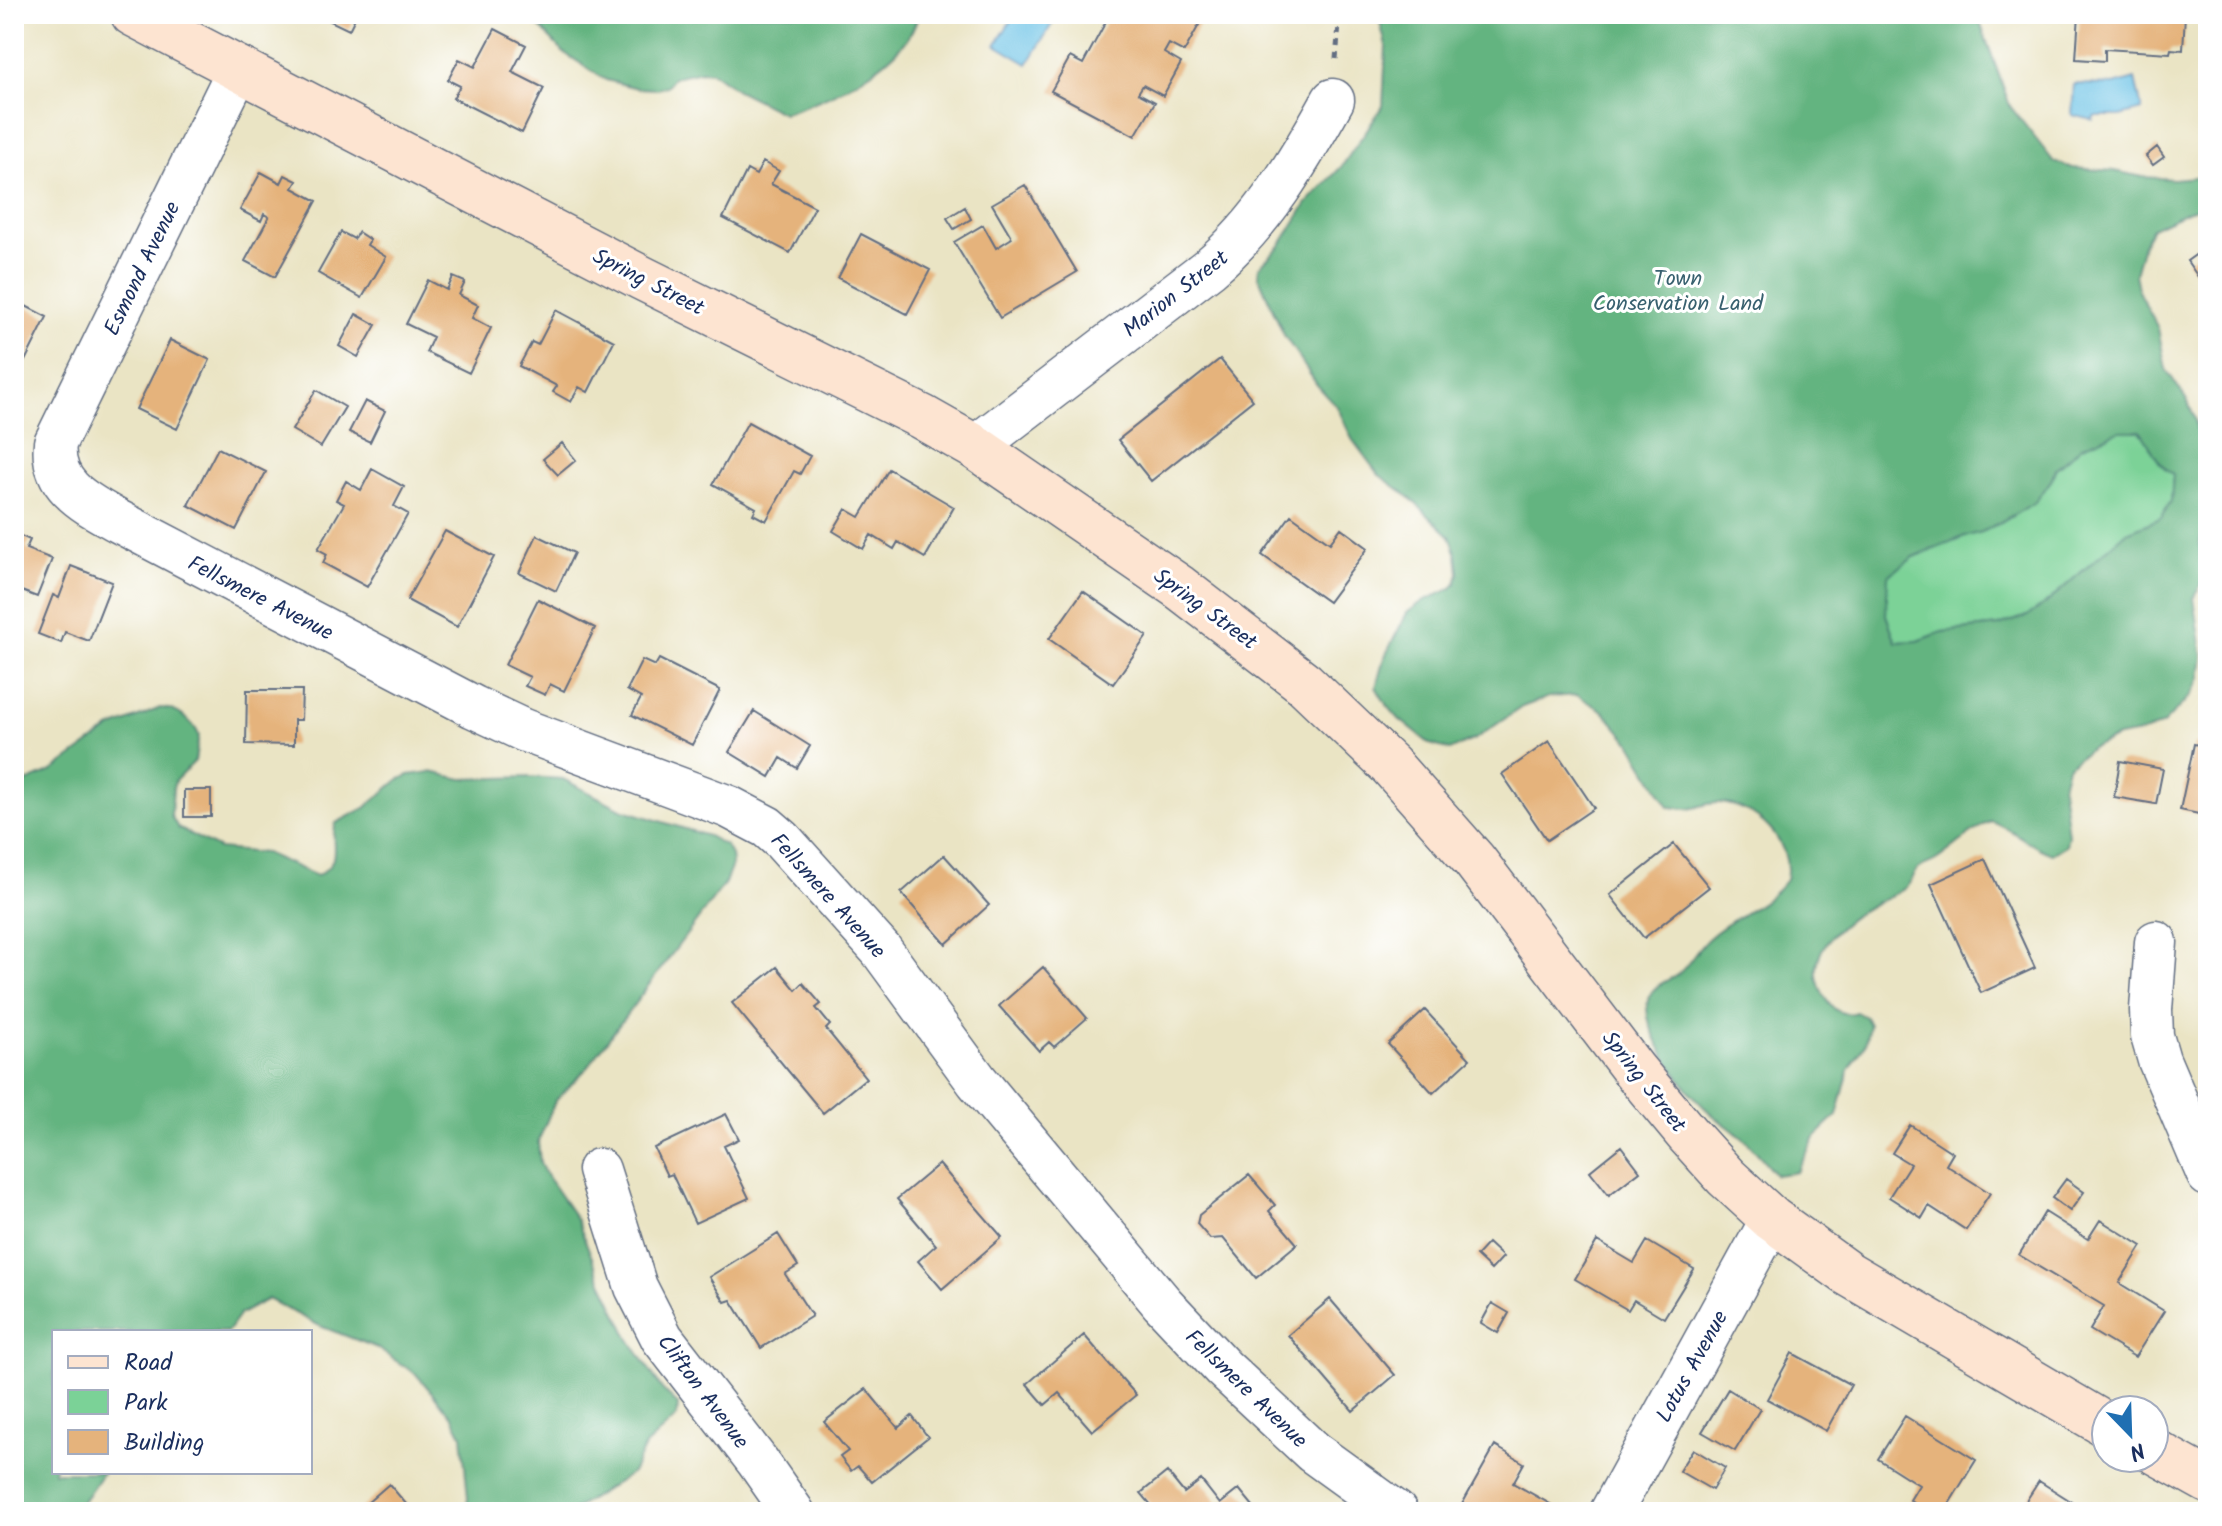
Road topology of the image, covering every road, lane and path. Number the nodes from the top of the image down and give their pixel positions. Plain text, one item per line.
1 (133, 14) edge
2 (239, 68) junction
3 (1333, 100) dead end
4 (975, 447) junction
5 (57, 471) joint
6 (2156, 942) dead end
7 (599, 1170) dead end
8 (2208, 1175) edge
9 (1772, 1219) junction
10 (2090, 1416) edge
11 (2170, 1460) edge
12 (2208, 1481) edge
13 (793, 1512) edge
14 (1396, 1512) edge
15 (1611, 1512) edge

1 - 2 street, Spring Street
2 - 4 street, Spring Street
2 - 5 street, Esmond Avenue
3 - 4 street, Marion Street
4 - 9 street, Spring Street
5 - 14 street, Fellsmere Avenue
6 - 8 street
7 - 13 street, Clifton Avenue
9 - 10 street, Spring Street
9 - 15 street, Lotus Avenue
11 - 12 street

